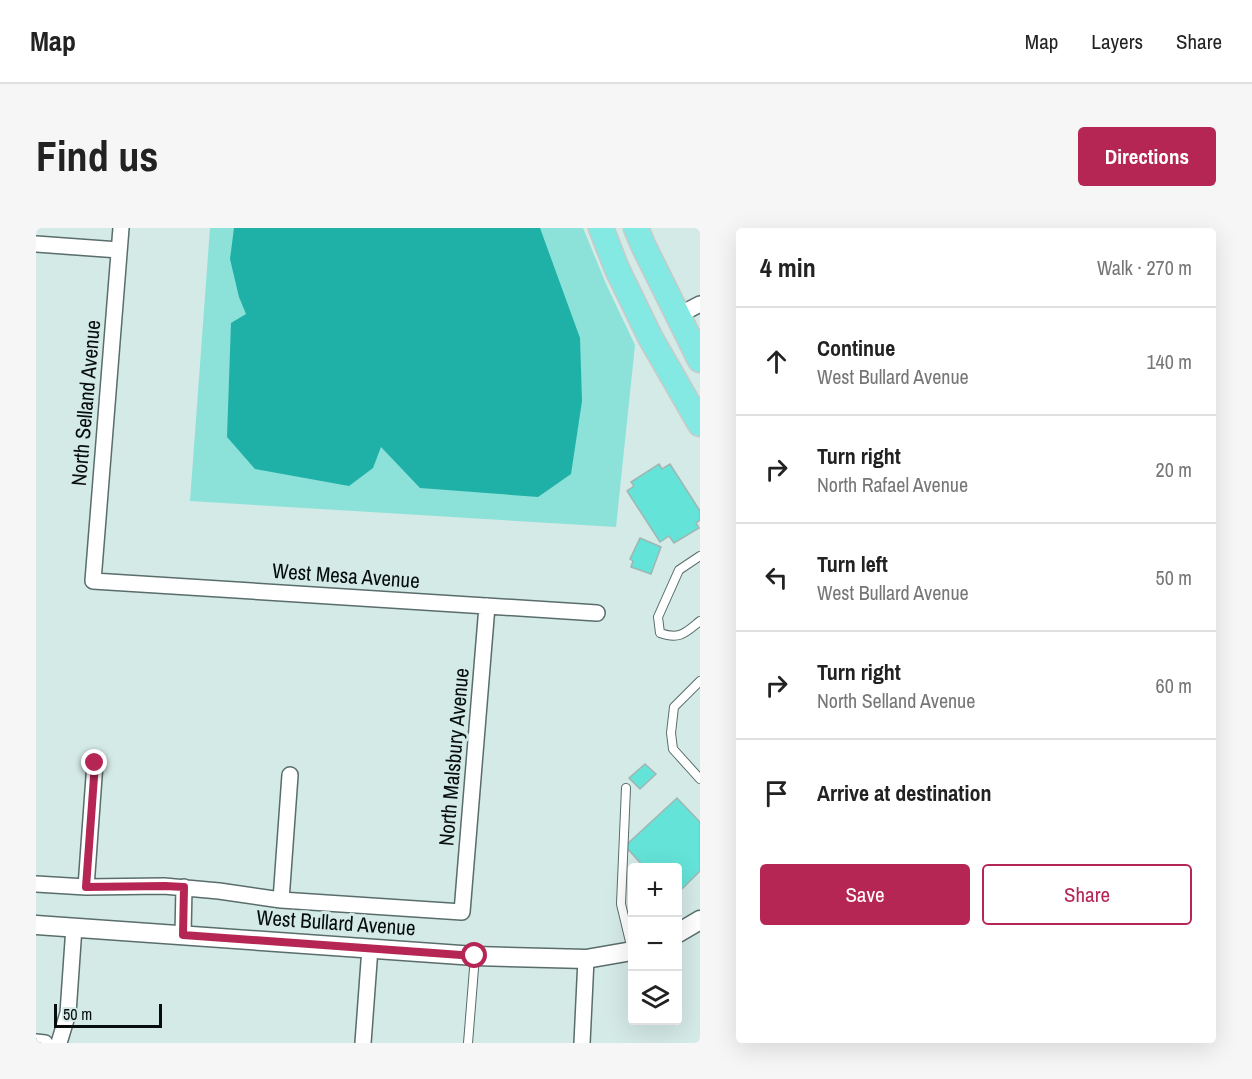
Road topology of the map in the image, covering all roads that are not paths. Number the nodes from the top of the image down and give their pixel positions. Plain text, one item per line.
1 (121, 228) edge
2 (601, 228) edge
3 (636, 228) edge
4 (36, 244) edge
5 (119, 250) junction
6 (700, 304) edge
7 (677, 316) junction
8 (700, 360) edge
9 (700, 424) edge
10 (700, 556) edge
11 (93, 581) joint
12 (487, 606) junction
13 (597, 613) dead end
14 (700, 621) edge
15 (700, 681) edge
16 (95, 763) dead end
17 (290, 775) dead end
18 (700, 779) edge
19 (626, 788) dead end
20 (36, 884) edge
21 (86, 887) junction
22 (184, 887) junction
23 (281, 900) junction
24 (462, 912) joint
25 (700, 920) edge
26 (36, 925) edge
27 (74, 927) junction
28 (628, 931) edge
29 (682, 931) edge
30 (183, 935) junction
31 (370, 948) junction
32 (628, 952) edge
33 (475, 956) junction
34 (586, 959) junction
35 (36, 1042) edge
36 (45, 1043) edge
37 (59, 1043) edge
38 (363, 1043) edge
39 (468, 1043) edge
40 (582, 1043) edge

1 - 5 street, North Selland Avenue
2 - 9 main road
3 - 7 main road
4 - 5 street
5 - 11 street, North Selland Avenue
6 - 7 street
7 - 8 main road
10 - 14 lane
11 - 12 street, West Mesa Avenue
12 - 13 street, West Mesa Avenue
12 - 24 street, North Malsbury Avenue
15 - 18 lane
16 - 21 street
17 - 23 street
19 - 28 lane
20 - 21 street, West Bullard Avenue
21 - 22 street, West Bullard Avenue
22 - 23 street, West Bullard Avenue
22 - 30 street
23 - 24 street, West Bullard Avenue
25 - 29 street
26 - 27 street, West Bullard Avenue
27 - 30 street, West Bullard Avenue
27 - 37 street
30 - 31 street, West Bullard Avenue
31 - 33 street, West Bullard Avenue
31 - 38 street
32 - 34 street, West Bullard Avenue
33 - 34 street, West Bullard Avenue
33 - 39 lane
34 - 40 street
35 - 36 street

